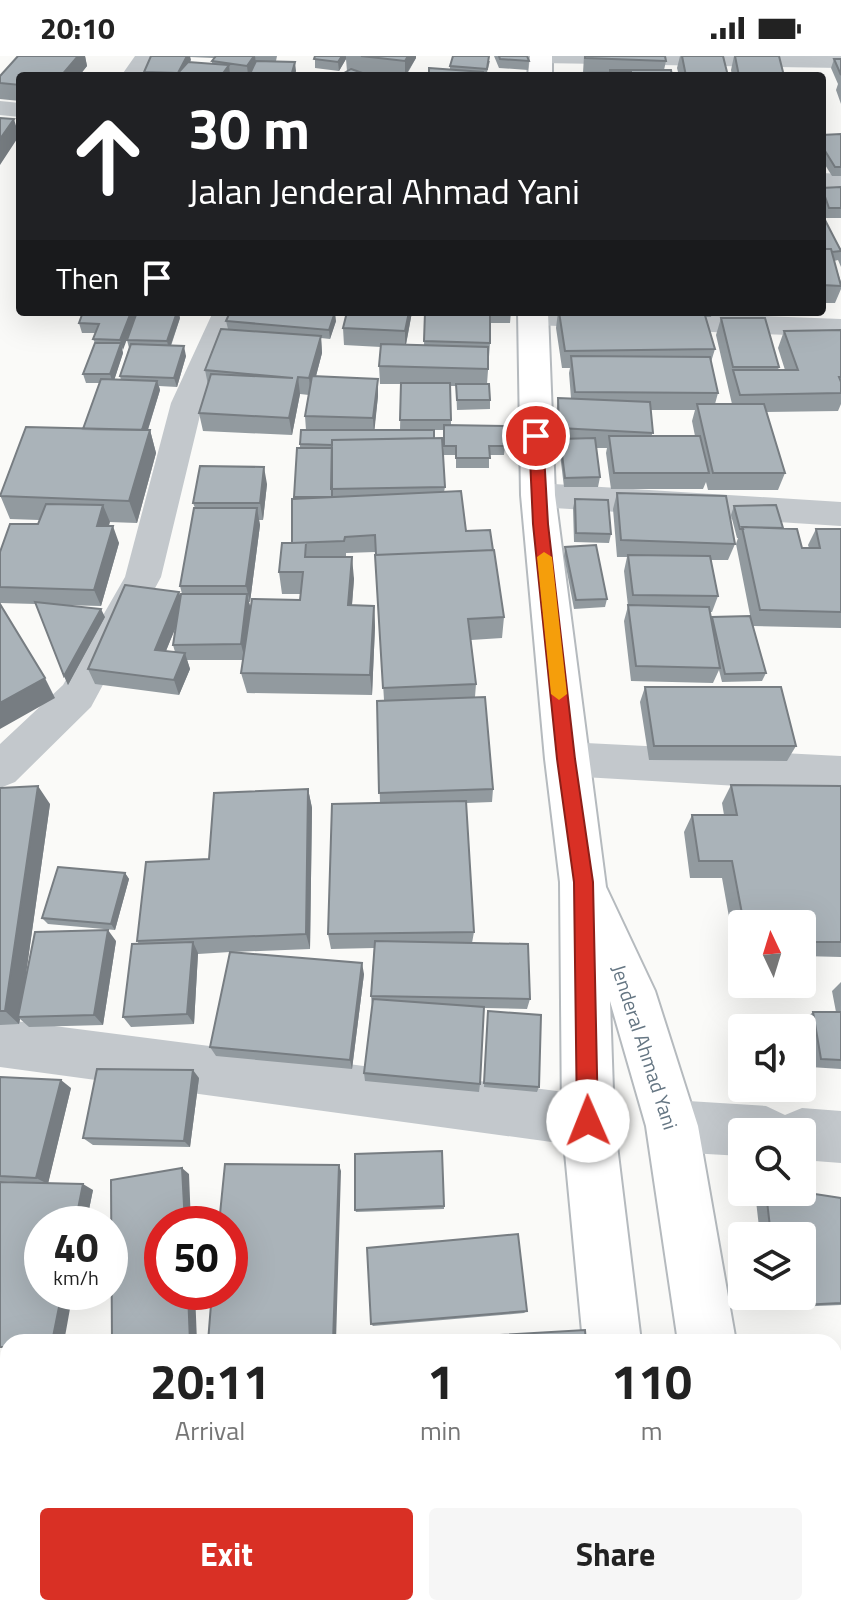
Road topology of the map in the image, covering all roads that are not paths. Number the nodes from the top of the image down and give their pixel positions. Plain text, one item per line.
1 (541, 56) edge
2 (841, 61) edge
3 (226, 316) edge
4 (533, 316) edge
5 (577, 316) edge
6 (841, 328) edge
7 (538, 495) junction
8 (841, 514) edge
9 (566, 759) junction
10 (0, 770) edge
11 (841, 774) edge
12 (583, 882) junction
13 (0, 1043) edge
14 (588, 1121) junction
15 (672, 1126) junction
16 (728, 1130) edge
17 (816, 1135) edge
18 (841, 1137) edge
19 (611, 1334) edge
20 (706, 1334) edge

1 - 2 street
3 - 10 street
4 - 7 main road
5 - 6 street
7 - 8 street
7 - 9 main road
9 - 11 street
9 - 12 main road
12 - 14 main road, Jenderal Ahmad Yani
12 - 15 main road, Jenderal Ahmad Yani
13 - 14 street
14 - 19 main road, Jenderal Ahmad Yani
15 - 16 street
15 - 20 main road, Jenderal Ahmad Yani
17 - 18 street

